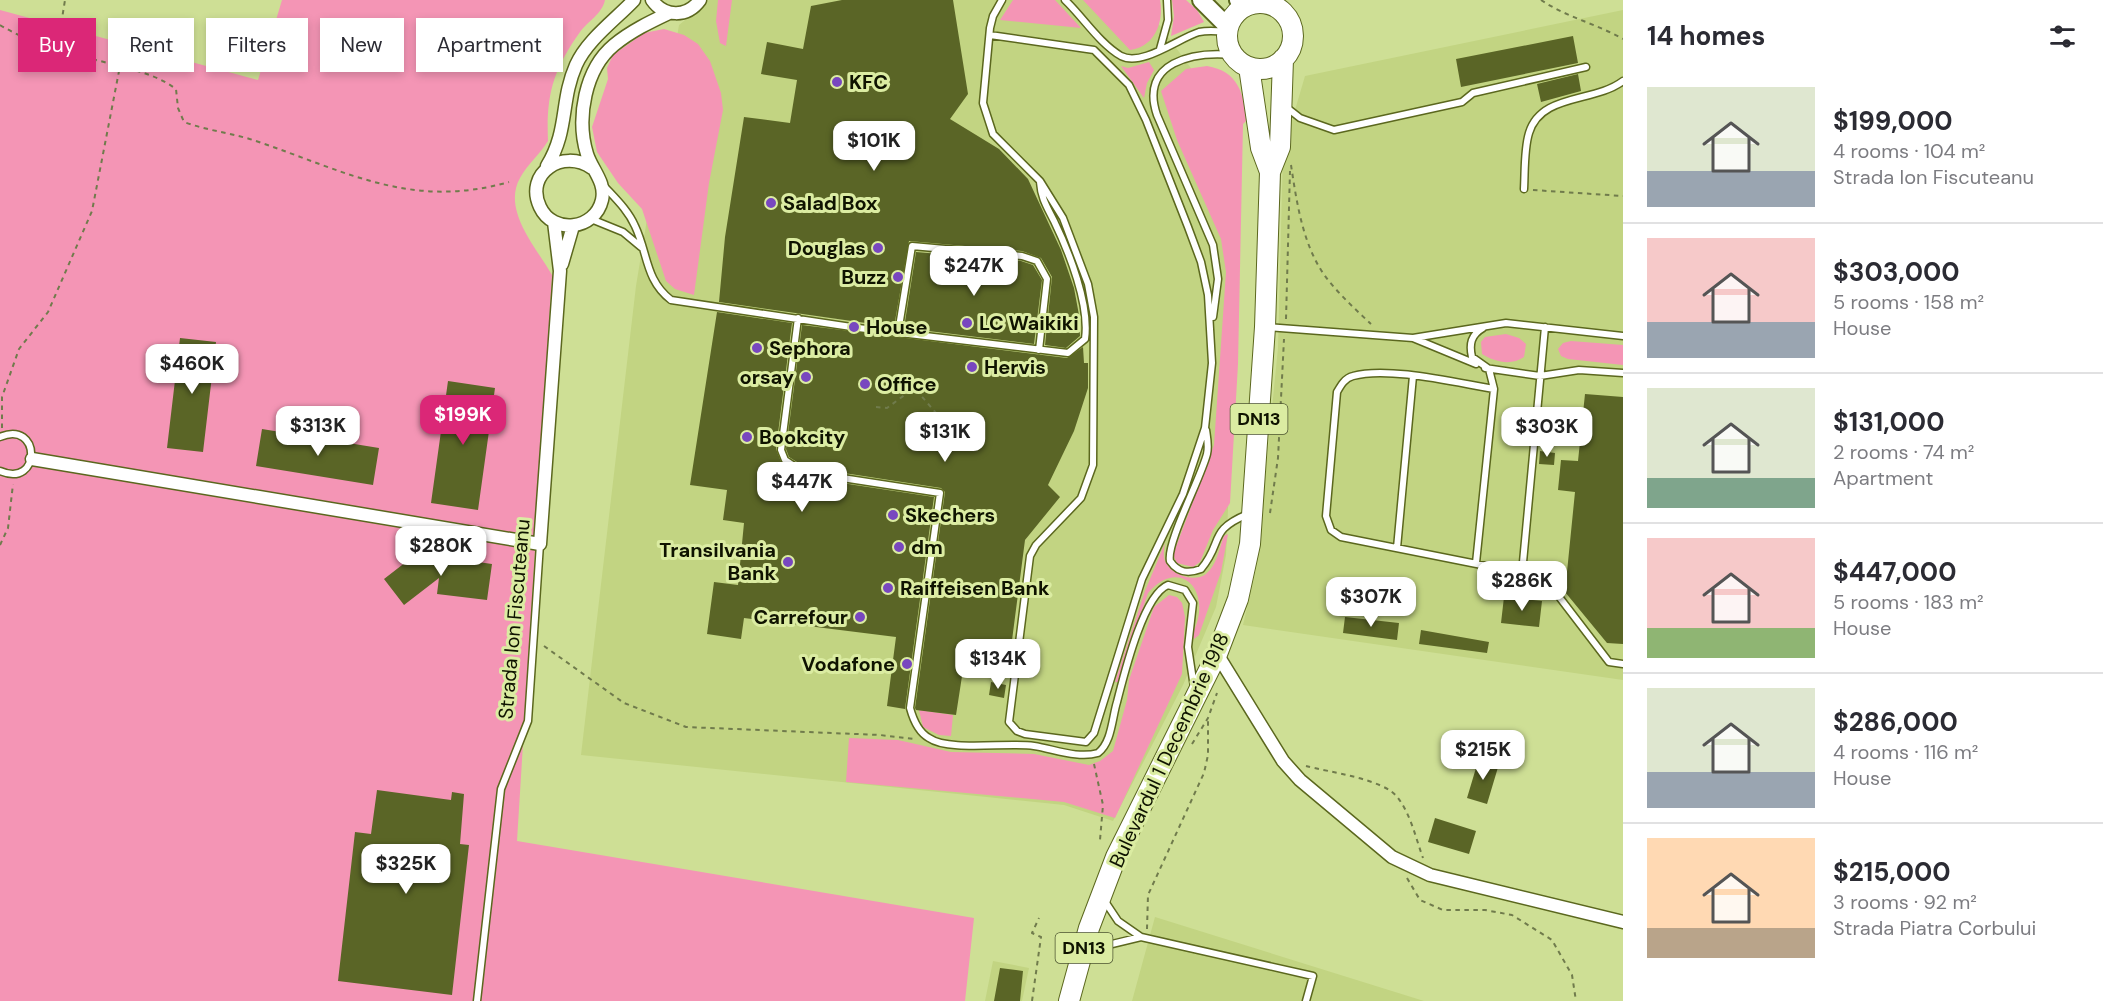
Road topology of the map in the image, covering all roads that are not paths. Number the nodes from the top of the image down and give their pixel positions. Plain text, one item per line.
1 (634, 0) edge
2 (652, 0) edge
3 (700, 0) edge
4 (1002, 0) edge
5 (1065, 0) edge
6 (1167, 0) edge
7 (1202, 0) edge
8 (1250, 2) edge
9 (1289, 9) edge
10 (669, 13) junction
11 (1228, 30) junction
12 (990, 36) junction
13 (1160, 50) junction
14 (1234, 55) junction
15 (1283, 59) junction
16 (1249, 67) junction
17 (1586, 67) dead end
18 (1623, 81) edge
19 (1281, 103) junction
20 (592, 168) junction
21 (544, 171) junction
22 (1270, 172) junction
23 (1040, 181) junction
24 (602, 184) junction
25 (1524, 189) road end
26 (591, 219) junction
27 (554, 222) junction
28 (573, 226) junction
29 (641, 248) junction
30 (560, 271) junction
31 (1216, 289) junction
32 (1208, 295) junction
33 (798, 318) junction
34 (1490, 325) junction
35 (1265, 327) junction
36 (1545, 327) junction
37 (1212, 329) junction
38 (898, 333) junction
39 (1623, 336) edge
40 (1413, 338) junction
41 (1039, 350) junction
42 (1489, 369) junction
43 (1623, 373) edge
44 (1413, 376) junction
45 (1540, 376) junction
46 (1494, 389) junction
47 (1205, 428) junction
48 (1, 437) edge
49 (32, 459) junction
50 (0, 471) edge
51 (1254, 511) junction
52 (540, 543) junction
53 (1398, 548) junction
54 (1476, 563) junction
55 (1522, 573) junction
56 (1217, 654) junction
57 (1623, 664) edge
58 (1196, 700) junction
59 (1101, 895) junction
60 (1623, 922) edge
61 (1141, 937) junction
62 (1083, 951) junction
63 (477, 1001) edge
64 (1069, 1001) edge
65 (1306, 1001) edge

1 - 21 street
2 - 10 street
3 - 10 street
4 - 12 lane
5 - 13 lane
6 - 13 lane
7 - 11 main road
8 - 9 main road, Bulevardul 1 Decembrie 1918 / DN13
8 - 11 main road, Bulevardul 1 Decembrie 1918 / DN13
9 - 15 main road, Bulevardul 1 Decembrie 1918 / DN13
10 - 20 street
11 - 13 lane
11 - 14 main road
12 - 23 lane
12 - 32 lane
14 - 16 main road
14 - 31 lane
15 - 16 main road
15 - 19 main road, Bulevardul 1 Decembrie 1918 / DN13
16 - 22 main road, Bulevardul 1 Decembrie 1918 / DN13
17 - 19 lane
18 - 25 lane
19 - 22 main road, Bulevardul 1 Decembrie 1918 / DN13
20 - 21 street
20 - 24 street
21 - 27 street
22 - 35 main road, Bulevardul 1 Decembrie 1918 / DN13
23 - 41 lane
23 - 47 lane
24 - 26 street
24 - 29 lane
26 - 28 street
26 - 29 lane
27 - 28 street
27 - 30 street, Strada Ion Fiscuteanu
28 - 30 street, Strada Ion Fiscuteanu
29 - 33 lane
30 - 52 street, Strada Ion Fiscuteanu
31 - 32 lane
31 - 37 lane
32 - 37 lane
33 - 38 lane
33 - 58 lane
34 - 36 lane
34 - 40 lane
34 - 42 lane
35 - 40 lane
35 - 51 main road, Bulevardul 1 Decembrie 1918 / DN13
36 - 39 lane
36 - 45 lane
37 - 47 lane
38 - 41 lane
38 - 41 lane
40 - 42 lane
42 - 45 lane
42 - 46 lane
43 - 45 lane
44 - 46 lane
44 - 53 lane
44 - 53 lane
45 - 55 lane
46 - 54 lane
47 - 51 lane
48 - 49 lane
49 - 50 lane
49 - 52 street
51 - 56 main road, Bulevardul 1 Decembrie 1918 / DN13
52 - 63 lane, Strada Ion Fiscuteanu
53 - 54 lane
54 - 55 lane
55 - 57 lane
56 - 58 main road, Bulevardul 1 Decembrie 1918 / DN13
56 - 60 street
58 - 59 main road, Bulevardul 1 Decembrie 1918 / DN13
59 - 61 lane
59 - 62 main road, Bulevardul 1 Decembrie 1918 / DN13
61 - 62 lane
61 - 65 lane
62 - 64 main road, Bulevardul 1 Decembrie 1918 / DN13

